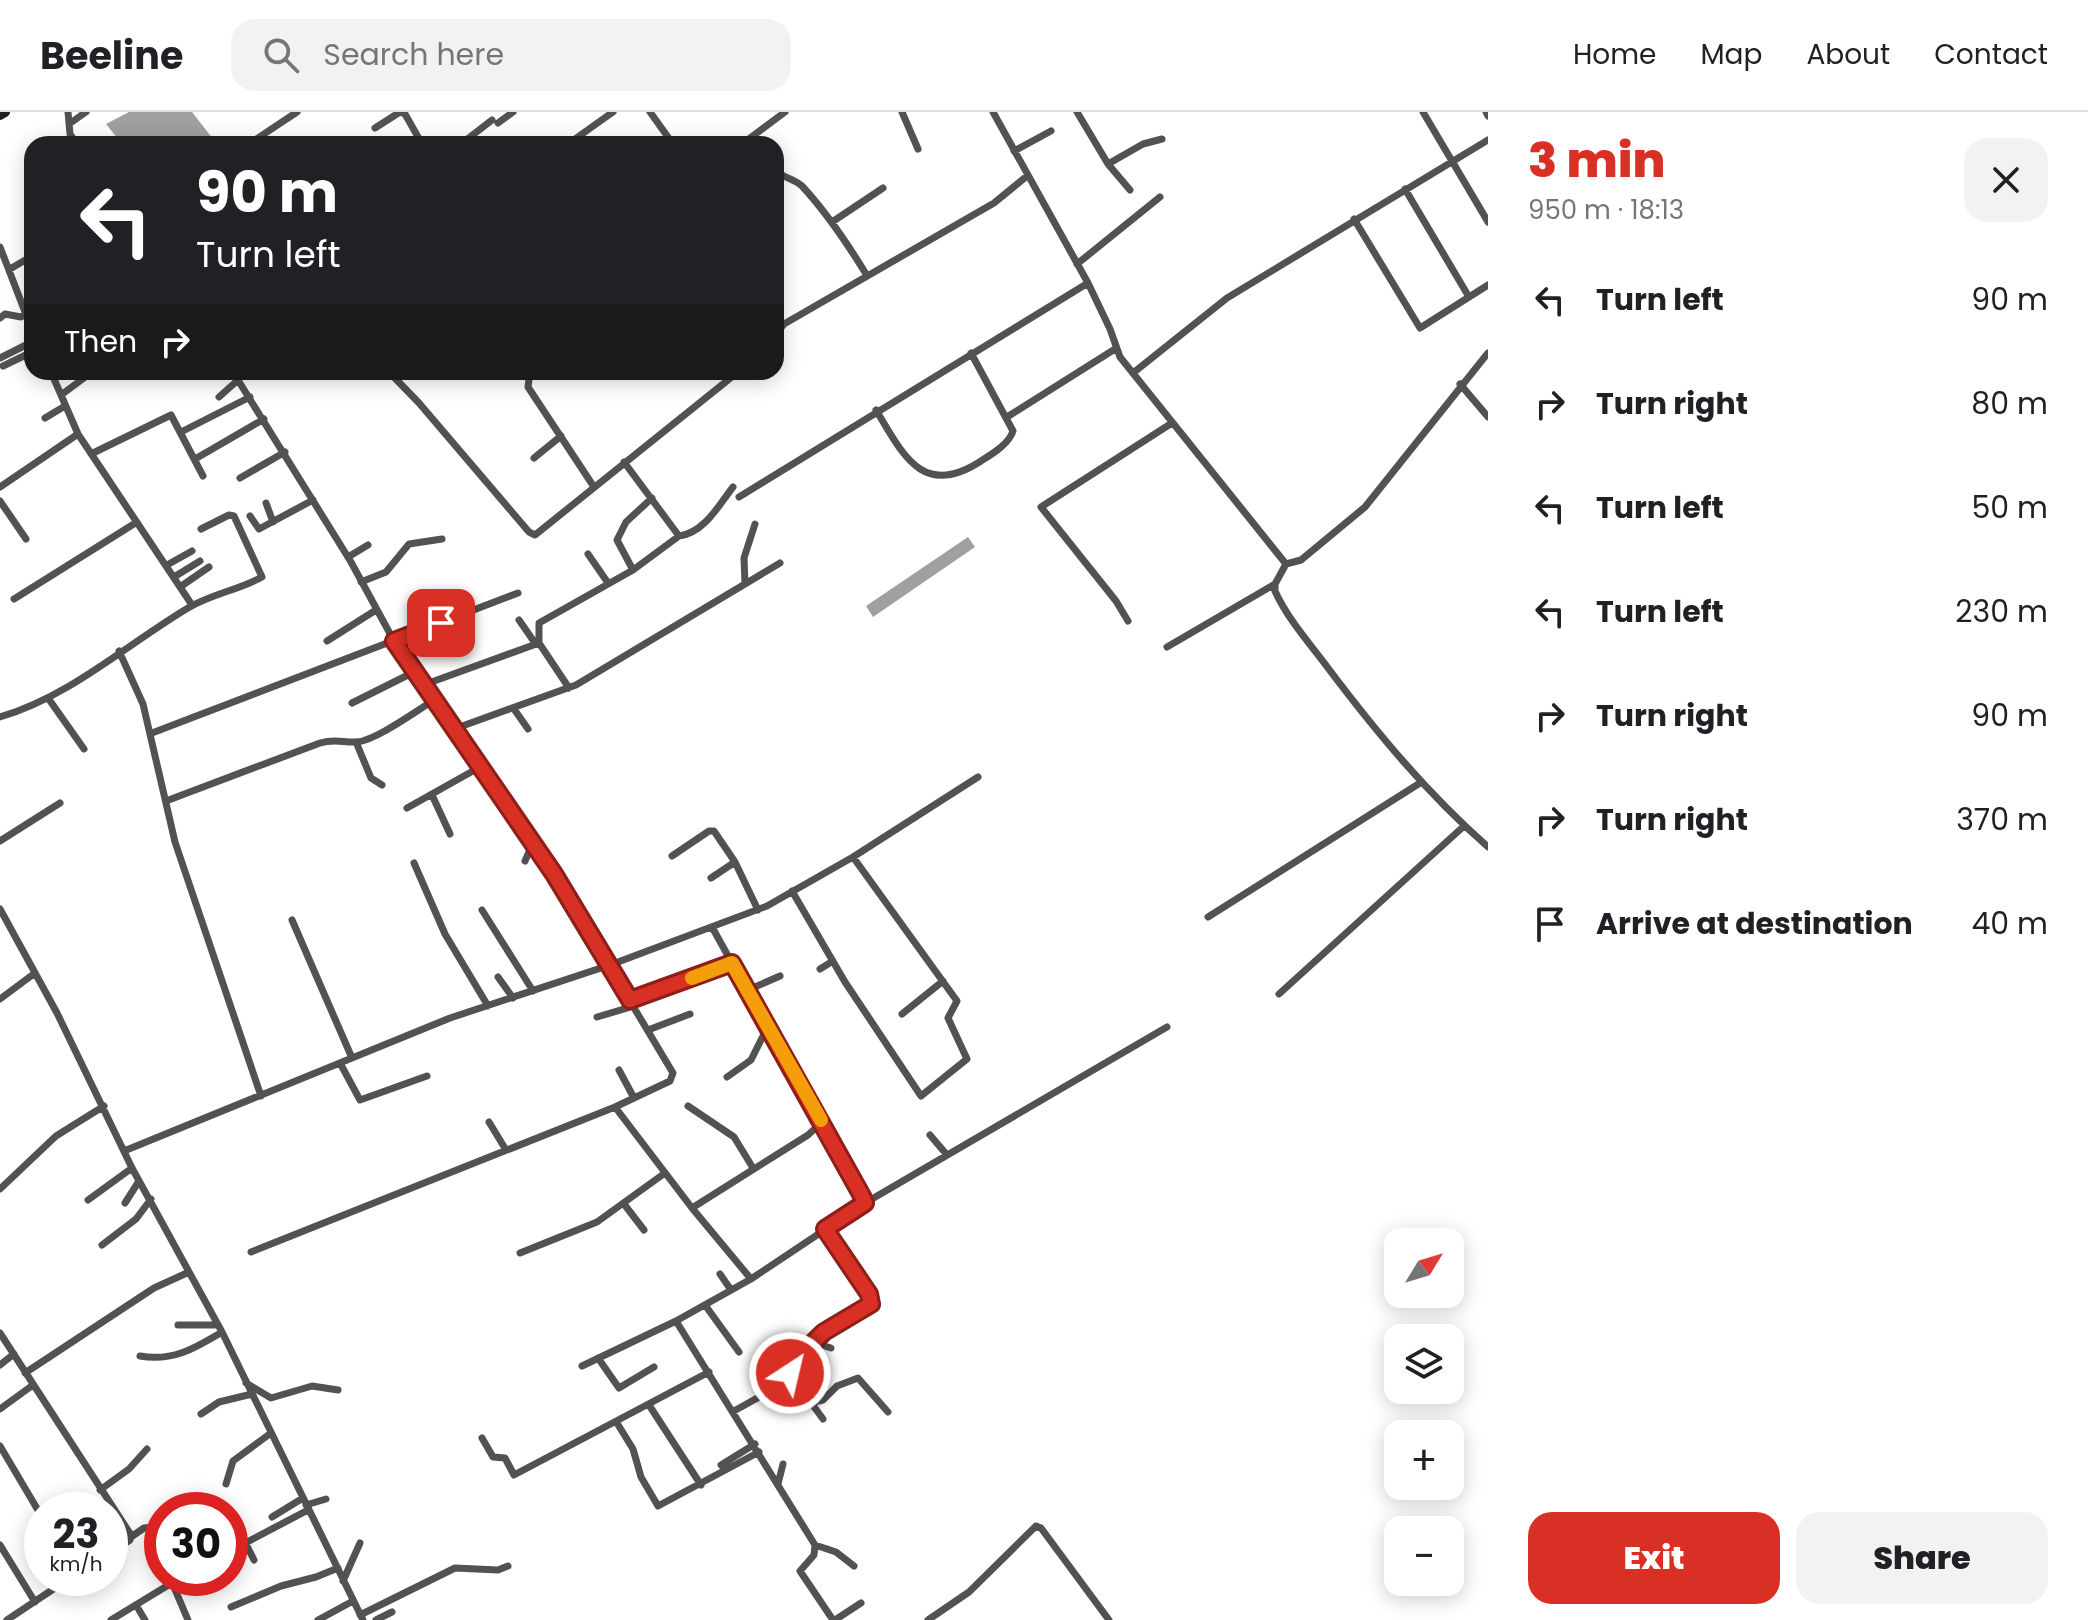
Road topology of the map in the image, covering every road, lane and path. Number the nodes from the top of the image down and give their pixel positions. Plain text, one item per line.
1 (68, 112) edge
2 (86, 112) edge
3 (297, 112) edge
4 (513, 112) edge
5 (613, 112) edge
6 (650, 112) edge
7 (785, 112) edge
8 (902, 112) edge
9 (993, 112) edge
10 (1077, 112) edge
11 (1423, 112) edge
12 (69, 124) junction
13 (375, 128) dead end
14 (1051, 131) dead end
15 (74, 136) edge
16 (261, 136) edge
17 (417, 136) edge
18 (473, 136) edge
19 (579, 136) edge
20 (667, 136) edge
21 (753, 136) edge
22 (1162, 139) dead end
23 (1488, 140) edge
24 (918, 149) dead end
25 (1014, 151) junction
26 (1452, 161) junction
27 (1108, 164) junction
28 (1027, 176) junction
29 (784, 178) edge
30 (883, 188) dead end
31 (1405, 189) junction
32 (1130, 190) dead end
33 (1160, 197) dead end
34 (1354, 219) junction
35 (832, 222) junction
36 (1488, 222) edge
37 (0, 247) edge
38 (24, 261) edge
39 (1077, 264) junction
40 (10, 269) junction
41 (866, 274) junction
42 (1088, 283) junction
43 (1488, 285) edge
44 (1469, 297) junction
45 (24, 308) edge
46 (24, 315) edge
47 (0, 318) edge
48 (784, 324) edge
49 (24, 347) edge
50 (1115, 349) junction
51 (971, 353) junction
52 (1488, 353) edge
53 (24, 355) edge
54 (1, 362) edge
55 (1133, 373) junction
56 (54, 380) edge
57 (81, 380) edge
58 (233, 380) edge
59 (239, 380) edge
60 (396, 380) edge
61 (529, 380) edge
62 (728, 380) edge
63 (1460, 384) junction
64 (61, 395) junction
65 (219, 397) dead end
66 (250, 397) junction
67 (65, 406) junction
68 (876, 410) junction
69 (1007, 417) junction
70 (1488, 417) edge
71 (45, 418) dead end
72 (264, 419) junction
73 (1172, 423) junction
74 (181, 432) junction
75 (78, 434) junction
76 (561, 436) junction
77 (285, 452) junction
78 (91, 454) junction
79 (534, 458) dead end
80 (195, 459) junction
81 (624, 462) junction
82 (203, 476) dead end
83 (240, 478) dead end
84 (0, 487) edge
85 (594, 487) junction
86 (733, 487) dead end
87 (739, 497) dead end
88 (652, 498) junction
89 (313, 500) junction
90 (0, 501) edge
91 (266, 503) dead end
92 (250, 516) dead end
93 (137, 522) junction
94 (273, 522) junction
95 (755, 524) dead end
96 (201, 529) dead end
97 (679, 536) junction
98 (26, 539) dead end
99 (442, 539) dead end
100 (368, 545) dead end
101 (192, 551) dead end
102 (588, 554) dead end
103 (348, 557) junction
104 (200, 561) dead end
105 (780, 563) dead end
106 (1286, 564) junction
107 (167, 565) junction
108 (209, 567) dead end
109 (633, 570) junction
110 (174, 577) junction
111 (361, 582) junction
112 (608, 583) junction
113 (745, 584) junction
114 (1275, 584) junction
115 (180, 587) junction
116 (518, 593) dead end
117 (14, 599) dead end
118 (192, 605) junction
119 (376, 610) junction
120 (519, 620) dead end
121 (1128, 621) dead end
122 (327, 641) dead end
123 (394, 641) junction
124 (537, 643) junction
125 (1167, 647) dead end
126 (119, 651) junction
127 (416, 671) junction
128 (426, 684) junction
129 (569, 688) junction
130 (48, 698) junction
131 (436, 699) junction
132 (352, 703) dead end
133 (514, 709) junction
134 (0, 717) edge
135 (454, 729) junction
136 (528, 729) dead end
137 (152, 733) junction
138 (356, 742) junction
139 (84, 749) dead end
140 (480, 767) junction
141 (978, 777) dead end
142 (1420, 783) junction
143 (382, 785) dead end
144 (432, 795) junction
145 (166, 801) junction
146 (60, 803) dead end
147 (407, 808) dead end
148 (1464, 826) junction
149 (450, 834) dead end
150 (0, 841) edge
151 (533, 843) junction
152 (1488, 847) edge
153 (672, 856) dead end
154 (853, 857) junction
155 (525, 861) dead end
156 (735, 862) junction
157 (414, 863) dead end
158 (711, 878) dead end
159 (792, 891) junction
160 (482, 910) dead end
161 (758, 910) junction
162 (1, 915) edge
163 (1208, 917) dead end
164 (292, 920) dead end
165 (712, 927) junction
166 (833, 961) junction
167 (732, 963) junction
168 (610, 965) junction
169 (820, 969) dead end
170 (35, 973) junction
171 (780, 976) dead end
172 (498, 977) dead end
173 (943, 981) junction
174 (748, 990) junction
175 (533, 991) junction
176 (1279, 994) dead end
177 (513, 998) junction
178 (0, 999) edge
179 (632, 1003) junction
180 (488, 1006) junction
181 (690, 1014) dead end
182 (902, 1014) dead end
183 (597, 1017) dead end
184 (768, 1026) junction
185 (1167, 1027) dead end
186 (648, 1030) junction
187 (352, 1058) junction
188 (340, 1063) junction
189 (619, 1070) dead end
190 (427, 1076) dead end
191 (727, 1077) dead end
192 (261, 1096) junction
193 (634, 1098) junction
194 (104, 1106) junction
195 (688, 1106) dead end
196 (615, 1107) junction
197 (718, 1115) dead end
198 (489, 1122) dead end
199 (822, 1122) junction
200 (724, 1129) junction
201 (930, 1135) dead end
202 (506, 1150) junction
203 (124, 1151) junction
204 (947, 1155) junction
205 (132, 1168) junction
206 (753, 1168) junction
207 (665, 1173) junction
208 (139, 1181) junction
209 (0, 1189) edge
210 (151, 1199) junction
211 (88, 1200) dead end
212 (125, 1203) dead end
213 (865, 1203) junction
214 (624, 1204) junction
215 (692, 1208) junction
216 (825, 1229) junction
217 (644, 1230) dead end
218 (102, 1245) dead end
219 (251, 1252) dead end
220 (520, 1253) dead end
221 (189, 1272) junction
222 (720, 1274) dead end
223 (751, 1279) junction
224 (731, 1290) junction
225 (705, 1305) junction
226 (676, 1321) junction
227 (178, 1325) dead end
228 (220, 1329) junction
229 (0, 1333) edge
230 (812, 1342) junction
231 (831, 1348) dead end
232 (739, 1352) dead end
233 (14, 1354) junction
234 (140, 1356) dead end
235 (598, 1358) junction
236 (0, 1365) edge
237 (582, 1366) dead end
238 (654, 1367) dead end
239 (709, 1372) junction
240 (25, 1373) junction
241 (802, 1373) dead end
242 (793, 1378) junction
243 (246, 1383) junction
244 (33, 1385) junction
245 (338, 1390) dead end
246 (252, 1394) junction
247 (809, 1403) junction
248 (649, 1405) junction
249 (0, 1409) edge
250 (734, 1411) junction
251 (888, 1412) dead end
252 (201, 1414) dead end
253 (823, 1419) dead end
254 (617, 1423) junction
255 (271, 1433) junction
256 (482, 1438) dead end
257 (0, 1446) edge
258 (757, 1448) junction
259 (147, 1449) dead end
260 (783, 1464) dead end
261 (721, 1465) dead end
262 (226, 1484) dead end
263 (778, 1484) junction
264 (701, 1485) junction
265 (100, 1490) junction
266 (27, 1492) edge
267 (326, 1499) dead end
268 (306, 1504) junction
269 (272, 1517) dead end
270 (144, 1528) edge
271 (131, 1537) junction
272 (128, 1539) edge
273 (248, 1540) edge
274 (360, 1543) dead end
275 (0, 1545) edge
276 (815, 1545) junction
277 (248, 1548) edge
278 (254, 1560) dead end
279 (508, 1566) dead end
280 (854, 1566) dead end
281 (338, 1568) junction
282 (343, 1582) junction
283 (44, 1596) edge
284 (149, 1596) edge
285 (178, 1596) edge
286 (353, 1601) junction
287 (35, 1602) junction
288 (861, 1603) dead end
289 (136, 1605) junction
290 (231, 1607) dead end
291 (392, 1612) dead end
292 (361, 1618) edge
293 (7, 1620) edge
294 (111, 1620) edge
295 (145, 1620) edge
296 (188, 1620) edge
297 (318, 1620) edge
298 (376, 1620) edge
299 (834, 1620) edge
300 (928, 1620) edge
301 (1109, 1620) edge

1 - 12 street
2 - 12 street
3 - 16 street
4 - 18 street
5 - 19 street
6 - 20 street
7 - 21 street
8 - 24 street
9 - 25 street
10 - 27 street
11 - 26 street
12 - 15 street
13 - 17 street
14 - 25 street
22 - 27 street
23 - 26 street
25 - 28 street
26 - 31 street
26 - 36 street
27 - 32 street
28 - 39 street
28 - 41 street
29 - 35 street
30 - 35 street
31 - 34 street
31 - 44 street
33 - 39 street
34 - 44 street
34 - 55 street
35 - 41 street
37 - 40 street
38 - 40 street
39 - 42 street
40 - 45 street
41 - 48 street
42 - 50 street
42 - 51 street
43 - 44 street
46 - 47 street
49 - 54 street
50 - 55 street
50 - 69 street
51 - 68 street
51 - 69 street
52 - 63 street
53 - 54 street
55 - 73 street
56 - 64 street
57 - 64 street
58 - 65 street
59 - 66 street
60 - 85 street
61 - 76 street
62 - 81 street
63 - 70 street
63 - 106 street
64 - 67 street
66 - 72 street
66 - 74 street
67 - 71 street
67 - 75 street
68 - 69 street
68 - 87 street
72 - 77 street
72 - 80 street
73 - 106 street
73 - 121 street
74 - 78 street
74 - 80 street
75 - 78 street
75 - 84 street
76 - 79 street
76 - 85 street
77 - 83 street
77 - 89 street
78 - 93 street
80 - 82 street
81 - 85 street
81 - 88 street
86 - 97 street
88 - 97 street
88 - 109 street
89 - 94 street
89 - 103 street
90 - 98 street
91 - 94 street
92 - 94 street
93 - 107 street
93 - 117 street
95 - 113 street
96 - 118 street
97 - 109 street
99 - 111 street
100 - 103 street
101 - 107 street
102 - 112 street
103 - 111 street
104 - 110 street
105 - 113 street
106 - 114 street
107 - 110 street
108 - 115 street
109 - 112 street
110 - 115 street
111 - 119 street
112 - 124 street
113 - 129 street
114 - 125 street
114 - 142 street
115 - 118 street
116 - 123 street
118 - 126 street
119 - 122 street
119 - 123 street
120 - 124 street
123 - 127 street
123 - 137 street
124 - 128 street
124 - 129 street
126 - 130 street
126 - 137 street
127 - 128 street
127 - 132 street
128 - 131 street
129 - 133 street
130 - 134 street
130 - 139 street
131 - 135 street
131 - 138 street
133 - 135 street
133 - 136 street
135 - 140 street
137 - 145 street
138 - 143 street
138 - 145 street
140 - 144 street
140 - 151 street
141 - 154 street
142 - 148 street
142 - 163 street
144 - 147 street
144 - 149 street
145 - 192 street
146 - 150 street
148 - 152 street
148 - 176 street
151 - 155 street
151 - 168 street
153 - 156 street
154 - 159 street
154 - 173 street
156 - 158 street
156 - 161 street
157 - 180 street
159 - 161 street
159 - 166 street
160 - 175 street
161 - 165 street
162 - 170 street
164 - 187 street
165 - 167 street
165 - 168 street
166 - 169 street
166 - 173 street
167 - 174 street
167 - 179 street
168 - 175 street
168 - 179 street
170 - 178 street
170 - 194 street
171 - 174 street
172 - 177 street
173 - 182 street
174 - 184 street
175 - 177 street
177 - 180 street
179 - 183 street
179 - 186 street
180 - 187 street
181 - 186 street
184 - 191 street
184 - 199 street
185 - 204 street
186 - 193 street
187 - 188 street
188 - 190 street
188 - 192 street
189 - 193 street
192 - 203 street
193 - 196 street
194 - 203 street
194 - 209 street
195 - 200 street
196 - 202 street
196 - 207 street
197 - 200 street
198 - 202 street
199 - 206 street
199 - 213 street
200 - 206 street
201 - 204 street
202 - 219 street
203 - 205 street
204 - 213 street
205 - 208 street
205 - 211 street
206 - 215 street
207 - 214 street
207 - 215 street
208 - 210 street
208 - 212 street
210 - 218 street
210 - 221 street
213 - 216 street
214 - 217 street
214 - 220 street
215 - 223 street
216 - 223 street
216 - 230 street
221 - 228 street
221 - 240 street
222 - 224 street
223 - 224 street
224 - 225 street
225 - 226 street
225 - 232 street
226 - 235 street
226 - 239 street
227 - 228 street
228 - 234 street
228 - 243 street
229 - 233 street
230 - 231 street
230 - 242 street
233 - 236 street
233 - 240 street
235 - 237 street
235 - 238 street
239 - 248 street
239 - 250 street
240 - 244 street
241 - 242 street
242 - 247 street
242 - 250 street
243 - 245 street
243 - 246 street
244 - 249 street
244 - 265 street
246 - 252 street
246 - 255 street
247 - 251 street
247 - 253 street
248 - 254 street
248 - 264 street
250 - 258 street
254 - 256 street
254 - 264 street
255 - 262 street
255 - 268 street
257 - 266 street
258 - 261 street
258 - 263 street
258 - 264 street
259 - 265 street
260 - 263 street
263 - 276 street
265 - 271 street
267 - 268 street
268 - 269 street
268 - 273 street
268 - 281 street
270 - 271 street
271 - 272 street
274 - 282 street
275 - 287 street
276 - 280 street
276 - 299 street
277 - 278 street
279 - 292 street
281 - 282 street
281 - 290 street
282 - 286 street
283 - 287 street
284 - 289 street
285 - 296 street
286 - 292 street
286 - 297 street
287 - 293 street
288 - 299 street
289 - 294 street
289 - 295 street
291 - 298 street
300 - 301 street

